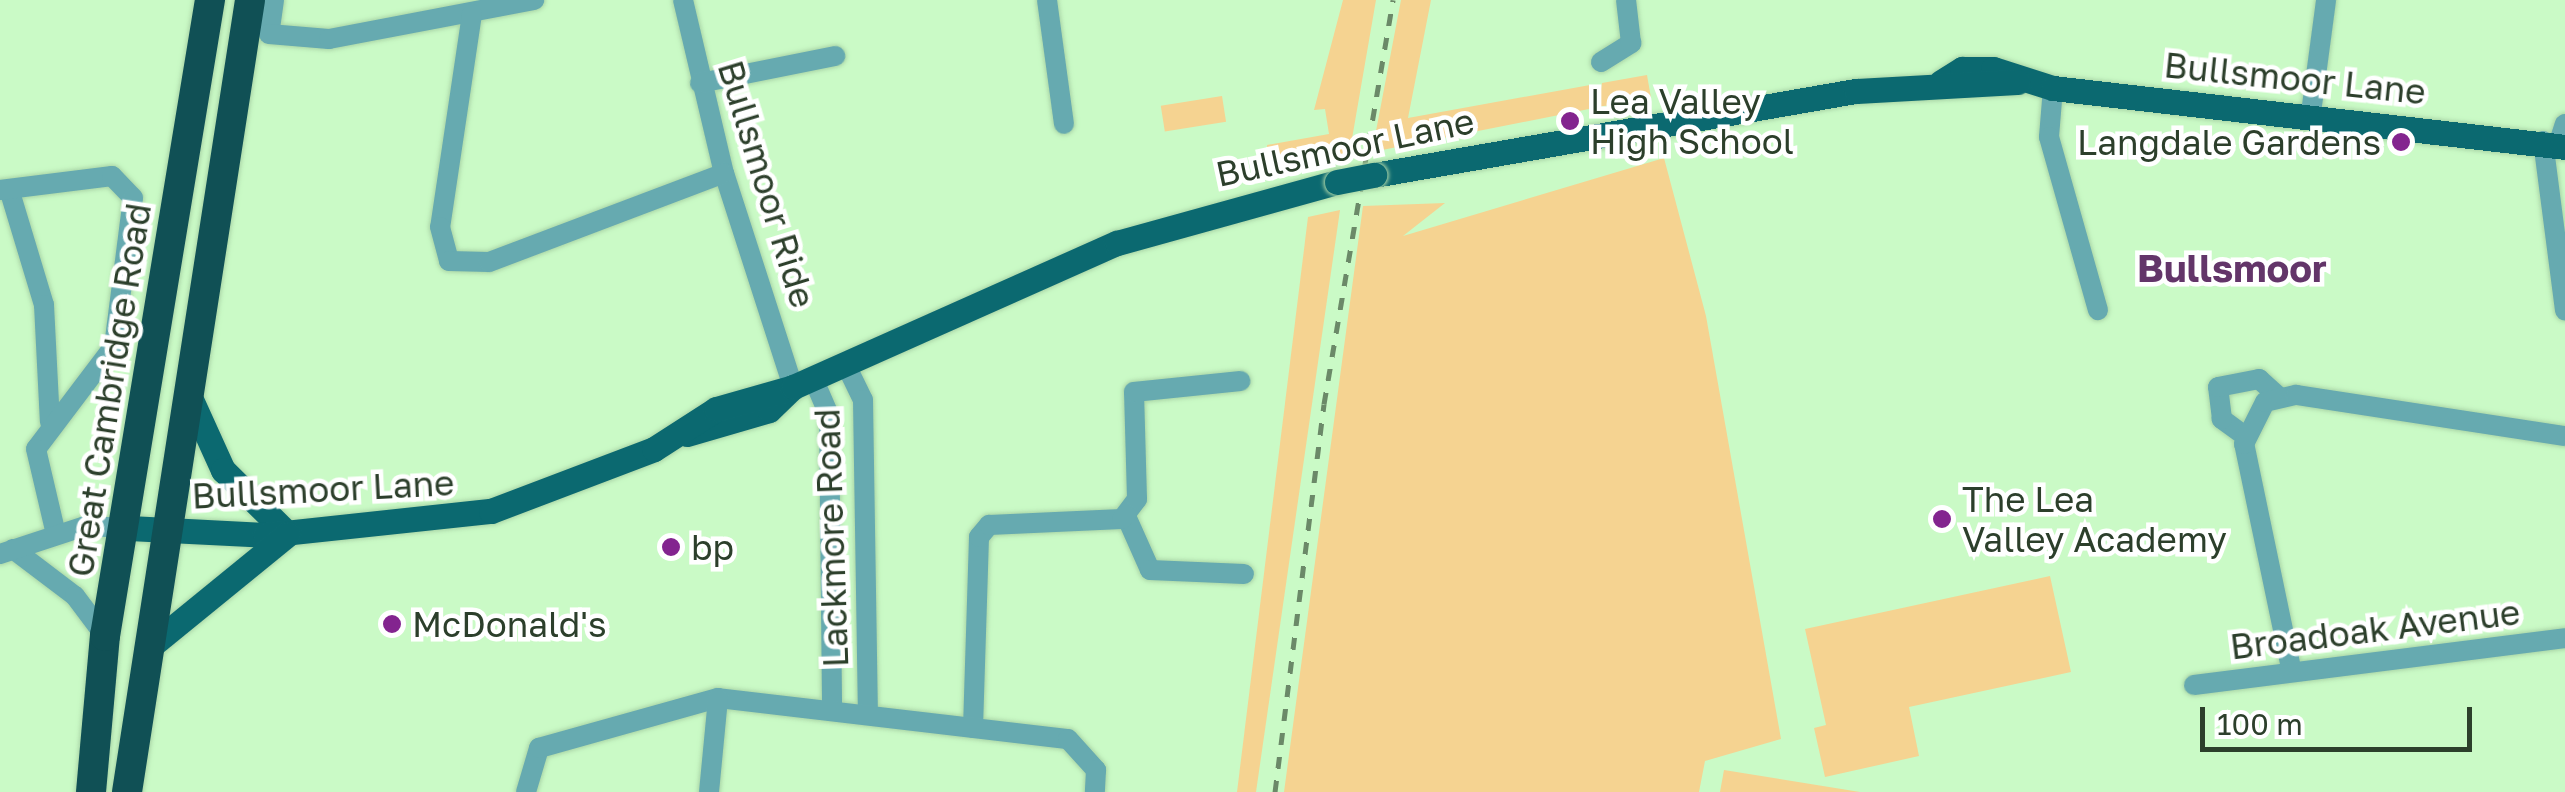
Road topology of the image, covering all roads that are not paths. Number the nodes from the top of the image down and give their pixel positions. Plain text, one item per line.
1 (210, 0) edge
2 (250, 0) edge
3 (274, 0) edge
4 (534, 0) edge
5 (683, 0) edge
6 (1048, 0) edge
7 (1626, 0) edge
8 (2326, 0) edge
9 (472, 14) junction
10 (834, 56) dead end
11 (1601, 62) dead end
12 (700, 83) junction
13 (2053, 88) junction
14 (2311, 112) junction
15 (1064, 124) dead end
16 (2558, 139) edge
17 (724, 173) junction
18 (5, 190) edge
19 (204, 277) junction
20 (2098, 310) dead end
21 (2565, 311) edge
22 (845, 363) junction
23 (1240, 380) dead end
24 (803, 382) junction
25 (187, 390) junction
26 (2278, 396) junction
27 (50, 422) junction
28 (2245, 436) junction
29 (2565, 436) edge
30 (1126, 516) junction
31 (128, 528) junction
32 (166, 532) junction
33 (56, 534) junction
34 (288, 534) junction
35 (7, 551) edge
36 (1244, 574) dead end
37 (105, 636) junction
38 (2565, 638) edge
39 (147, 649) junction
40 (2291, 668) junction
41 (2194, 685) dead end
42 (718, 698) junction
43 (832, 709) junction
44 (868, 714) junction
45 (973, 728) junction
46 (92, 785) edge
47 (127, 792) edge
48 (526, 792) edge
49 (710, 792) edge
50 (1095, 792) edge

1 - 31 highway, Great Cambridge Road
2 - 19 highway
3 - 9 street
4 - 9 street
5 - 12 street, Bullsmoor Ride
6 - 15 street
7 - 11 street
8 - 14 street
9 - 17 street
10 - 12 street
12 - 17 street, Bullsmoor Ride
13 - 14 main road, Bullsmoor Lane
13 - 20 street
13 - 22 main road, Bullsmoor Lane, bridge
14 - 16 main road, Bullsmoor Lane
16 - 21 street
17 - 24 street, Bullsmoor Ride
18 - 27 street
18 - 27 street
19 - 25 highway
19 - 31 highway
22 - 24 main road, Bullsmoor Lane
22 - 44 street, Lackmore Road
23 - 30 street
24 - 34 main road, Bullsmoor Lane
24 - 43 street, Lackmore Road
25 - 32 highway
25 - 34 main road
26 - 28 street
26 - 28 street
26 - 29 street
27 - 33 street
28 - 40 street
30 - 36 street
30 - 45 street
31 - 32 main road, Bullsmoor Lane
31 - 33 street, Bullsmoor Lane
31 - 37 highway, Great Cambridge Road
32 - 34 main road, Bullsmoor Lane
32 - 39 highway
32 - 46 highway
33 - 35 street, Bullsmoor Lane
34 - 39 main road
35 - 37 street, Bullsmoor Lane
37 - 46 highway, Great Cambridge Road
38 - 40 street, Broadoak Avenue
39 - 47 highway
40 - 41 street, Broadoak Avenue
42 - 43 street
42 - 48 street
42 - 49 street
43 - 44 street
44 - 45 street
45 - 50 street

